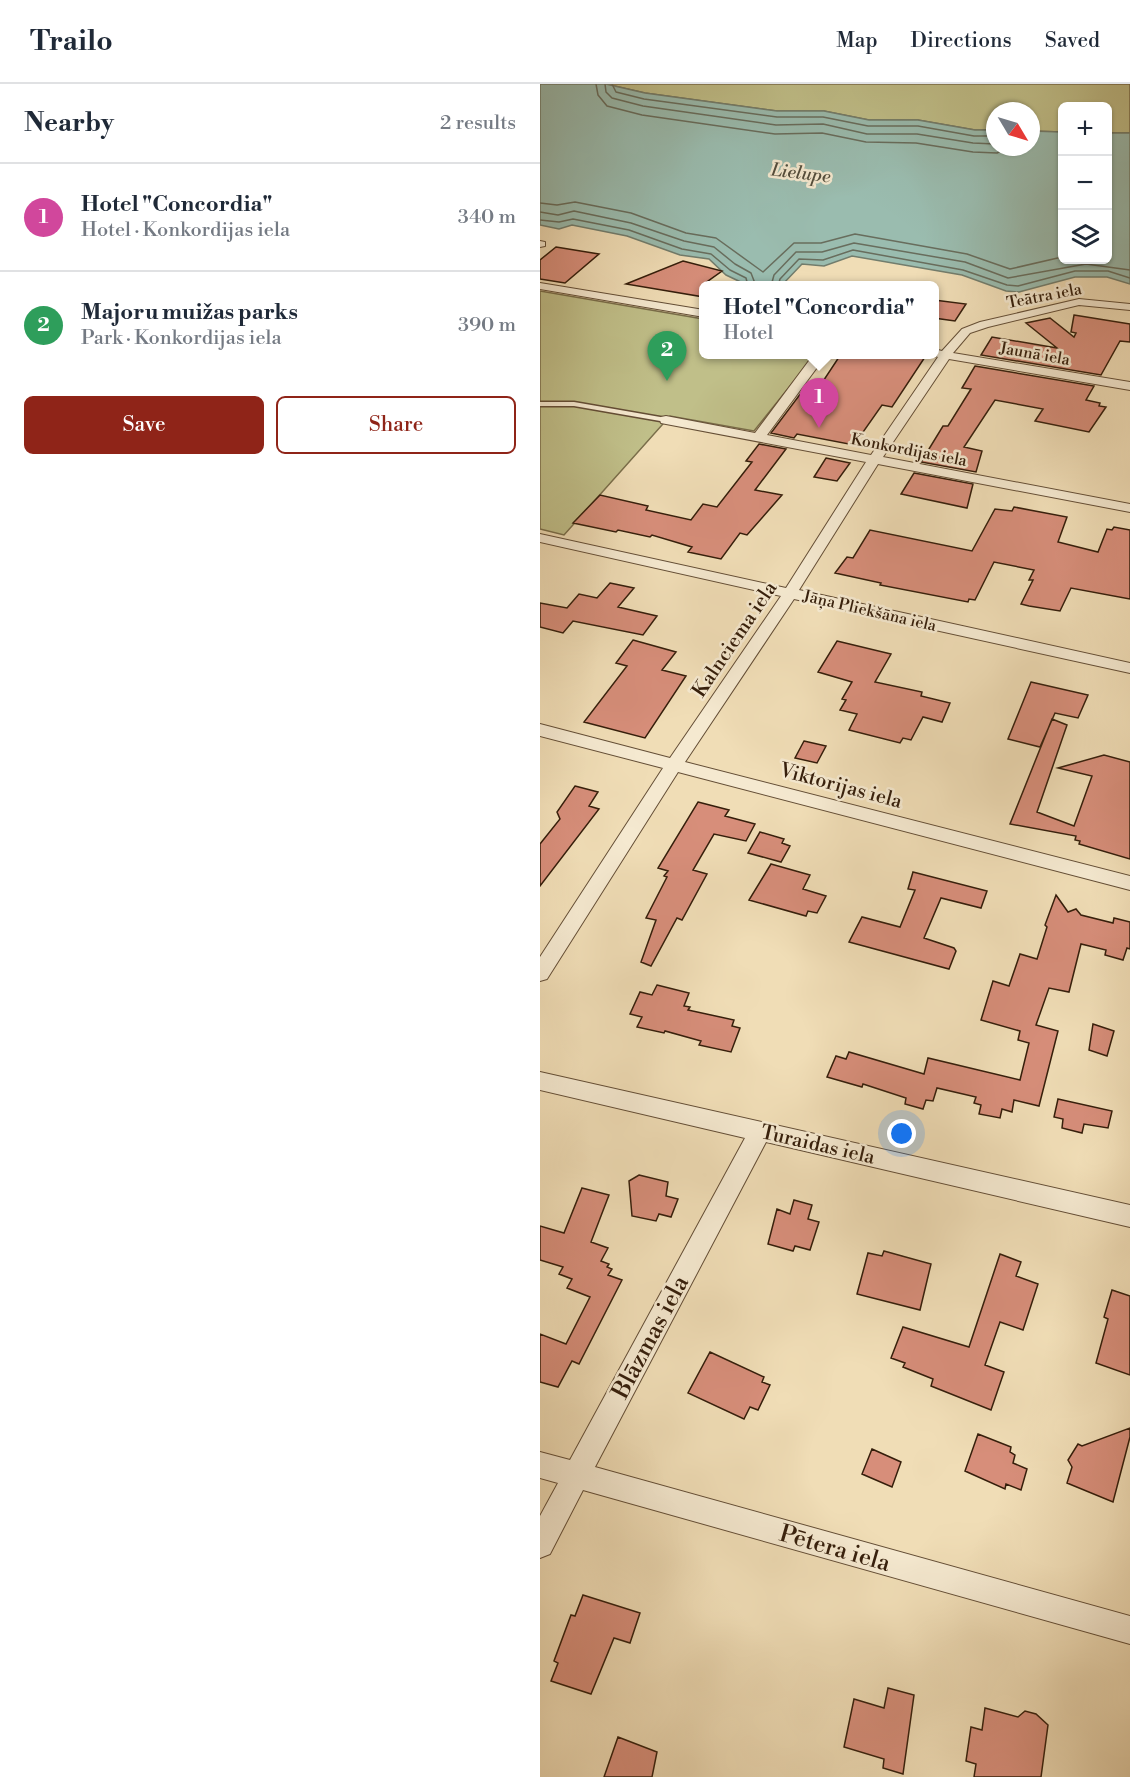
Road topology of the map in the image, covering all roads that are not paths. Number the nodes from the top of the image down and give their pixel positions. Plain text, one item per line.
1 (540, 286) edge
2 (1130, 307) edge
3 (699, 313) edge
4 (966, 331) joint
5 (940, 354) edge
6 (817, 359) edge
7 (937, 359) edge
8 (1130, 386) edge
9 (540, 404) edge
10 (666, 420) joint
11 (759, 437) junction
12 (875, 459) junction
13 (1130, 508) edge
14 (540, 538) edge
15 (790, 593) junction
16 (1130, 668) edge
17 (540, 730) edge
18 (674, 765) junction
19 (1130, 883) edge
20 (540, 972) edge
21 (540, 1082) edge
22 (761, 1130) junction
23 (1130, 1216) edge
24 (540, 1465) edge
25 (576, 1475) junction
26 (540, 1544) edge
27 (1130, 1630) edge

1 - 3 street
2 - 4 street, Teātra iela
4 - 5 street, Kalnciema iela
5 - 8 street, Jaunā iela
6 - 11 street
7 - 12 street, Kalnciema iela
9 - 10 lane, Konkordijas iela
10 - 11 street, Konkordijas iela
11 - 12 street, Konkordijas iela
12 - 13 street, Konkordijas iela
12 - 15 street, Kalnciema iela
14 - 15 street, Jāņa Pliekšāna iela
15 - 16 street, Jāņa Pliekšāna iela
15 - 18 street, Kalnciema iela
17 - 18 street, Viktorijas iela
18 - 19 street, Viktorijas iela
18 - 20 street, Kalnciema iela
21 - 22 street, Turaidas iela
22 - 23 street, Turaidas iela
22 - 25 street, Blāzmas iela
24 - 25 street, Pētera iela
25 - 26 street, Blāzmas iela
25 - 27 street, Pētera iela

